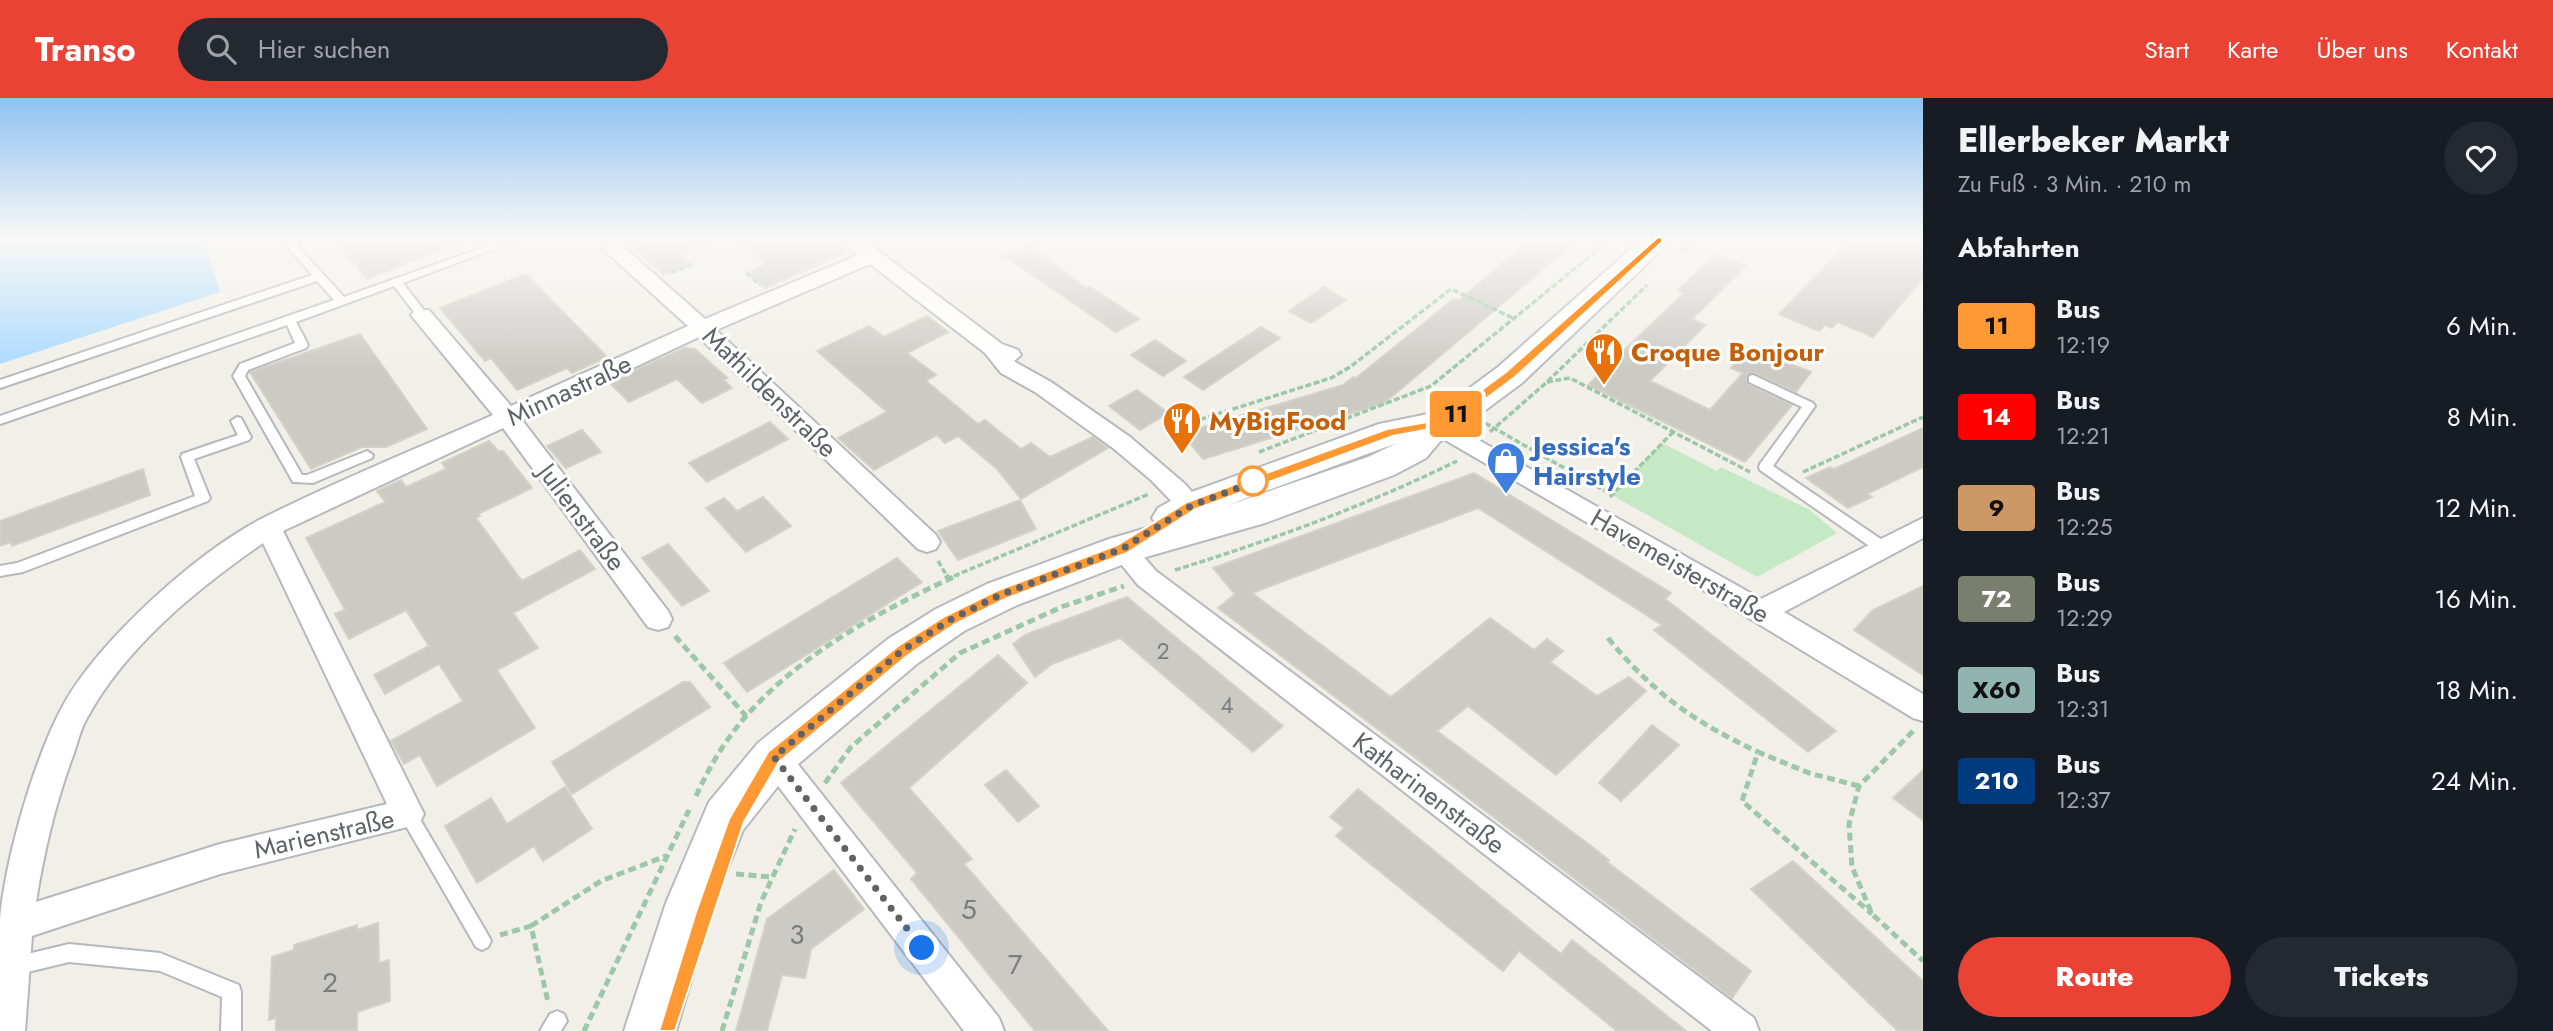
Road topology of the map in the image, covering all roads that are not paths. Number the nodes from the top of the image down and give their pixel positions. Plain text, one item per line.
1 (397, 283) edge
2 (298, 284) edge
3 (324, 284) edge
4 (395, 284) edge
5 (653, 284) edge
6 (807, 284) edge
7 (908, 284) edge
8 (1610, 284) edge
9 (342, 302) junction
10 (422, 315) joint
11 (290, 320) junction
12 (702, 328) junction
13 (1753, 379) dead end
14 (0, 384) edge
15 (1450, 417) junction
16 (508, 418) junction
17 (0, 419) edge
18 (237, 421) dead end
19 (367, 455) dead end
20 (1191, 506) junction
21 (268, 527) junction
22 (1923, 527) edge
23 (926, 542) dead end
24 (1883, 548) junction
25 (1122, 549) junction
26 (0, 571) edge
27 (1761, 612) junction
28 (659, 619) road end
29 (1919, 719) edge
30 (774, 757) junction
31 (408, 814) junction
32 (15, 925) junction
33 (482, 941) road end
34 (10, 967) junction
35 (7, 1031) edge
36 (231, 1031) edge
37 (650, 1031) edge
38 (669, 1031) edge
39 (986, 1031) edge
40 (1741, 1031) edge

1 - 10 lane
2 - 14 lane
3 - 9 lane
4 - 9 lane
5 - 12 street, Mathildenstraße
6 - 12 street, Minnastraße
7 - 20 street
8 - 15 main road
9 - 11 lane
10 - 16 street, Julienstraße
11 - 17 lane
11 - 19 lane
12 - 16 street, Minnastraße
12 - 23 street, Mathildenstraße
13 - 24 lane
15 - 20 main road
15 - 25 main road
15 - 27 street, Havemeisterstraße
16 - 21 street, Minnastraße
16 - 28 street, Julienstraße
18 - 26 lane
20 - 25 main road
21 - 31 street, Marienstraße
21 - 32 street, Minnastraße
22 - 24 street
24 - 27 street
25 - 30 main road
25 - 40 street, Katharinenstraße
27 - 29 street, Havemeisterstraße
30 - 37 main road
30 - 38 main road
30 - 39 street
31 - 32 street, Marienstraße
31 - 33 lane
32 - 34 street, Minnastraße
34 - 35 street, Minnastraße
34 - 36 lane

